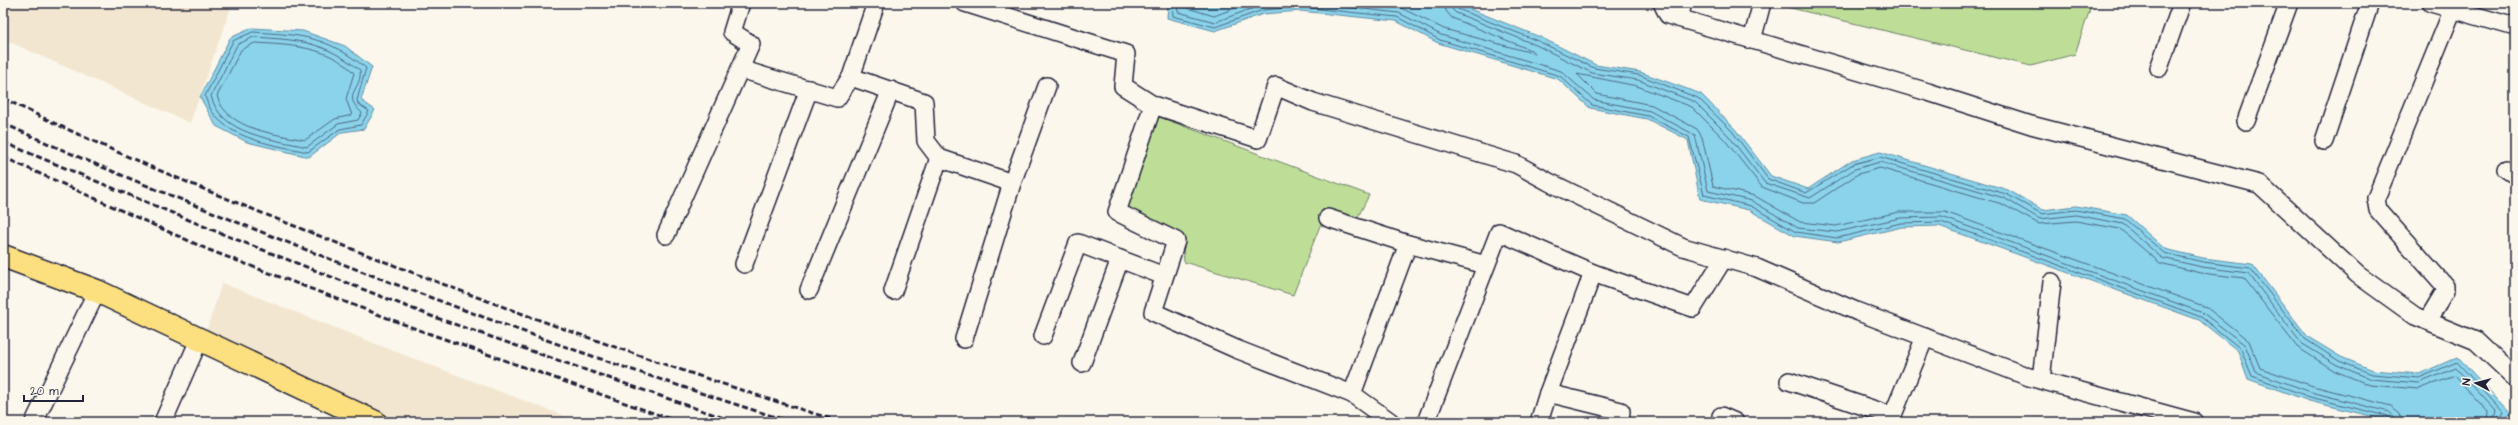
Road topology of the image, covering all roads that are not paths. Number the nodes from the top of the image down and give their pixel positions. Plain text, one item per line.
1 (741, 3) edge
2 (876, 3) edge
3 (964, 3) edge
4 (1662, 3) edge
5 (1762, 3) edge
6 (2182, 3) edge
7 (2289, 3) edge
8 (2370, 3) edge
9 (2431, 3) edge
10 (1005, 9) edge
11 (2453, 9) junction
12 (1681, 11) edge
13 (2515, 27) edge
14 (1752, 40) junction
15 (740, 68) junction
16 (2159, 68) dead end
17 (851, 77) junction
18 (1047, 86) dead end
19 (809, 89) junction
20 (891, 90) junction
21 (1153, 105) junction
22 (2246, 121) dead end
23 (2324, 141) dead end
24 (938, 158) junction
25 (1012, 183) junction
26 (1328, 218) dead end
27 (666, 236) dead end
28 (1408, 244) junction
29 (3, 256) edge
30 (1724, 258) junction
31 (1120, 259) junction
32 (744, 264) dead end
33 (1486, 265) junction
34 (1593, 273) junction
35 (1164, 276) junction
36 (2052, 282) dead end
37 (809, 290) dead end
38 (97, 291) junction
39 (893, 291) dead end
40 (2427, 321) junction
41 (1043, 336) dead end
42 (1925, 336) junction
43 (964, 339) dead end
44 (199, 340) junction
45 (1082, 362) dead end
46 (2515, 378) edge
47 (2041, 380) junction
48 (1789, 381) dead end
49 (1548, 393) junction
50 (1352, 394) junction
51 (1892, 419) edge
52 (34, 422) edge
53 (163, 422) edge
54 (375, 422) edge
55 (1391, 422) edge
56 (1426, 422) edge
57 (1539, 422) edge
58 (1620, 422) edge
59 (2194, 422) edge

1 - 15 street
2 - 17 street
3 - 10 street
4 - 12 street
5 - 14 street
6 - 16 street
7 - 22 street
8 - 23 street
9 - 11 street
10 - 21 street
11 - 13 street
11 - 40 street
12 - 14 street
14 - 40 street
15 - 19 street
15 - 27 street
17 - 19 street
17 - 20 street
18 - 25 street
19 - 32 street
20 - 24 street
20 - 37 street
21 - 30 street
21 - 35 street
24 - 25 street
24 - 39 street
25 - 43 street
26 - 28 street
28 - 33 street
28 - 50 street
29 - 38 main road
30 - 34 street
30 - 42 street
31 - 35 street
31 - 41 street
31 - 45 street
33 - 34 street
33 - 56 street
34 - 49 street
35 - 50 street
36 - 47 street
38 - 44 main road
38 - 52 street
40 - 46 street
42 - 47 street
42 - 51 street
44 - 53 street
44 - 54 main road
47 - 59 street
48 - 51 street
49 - 57 street
49 - 58 street
50 - 55 street

